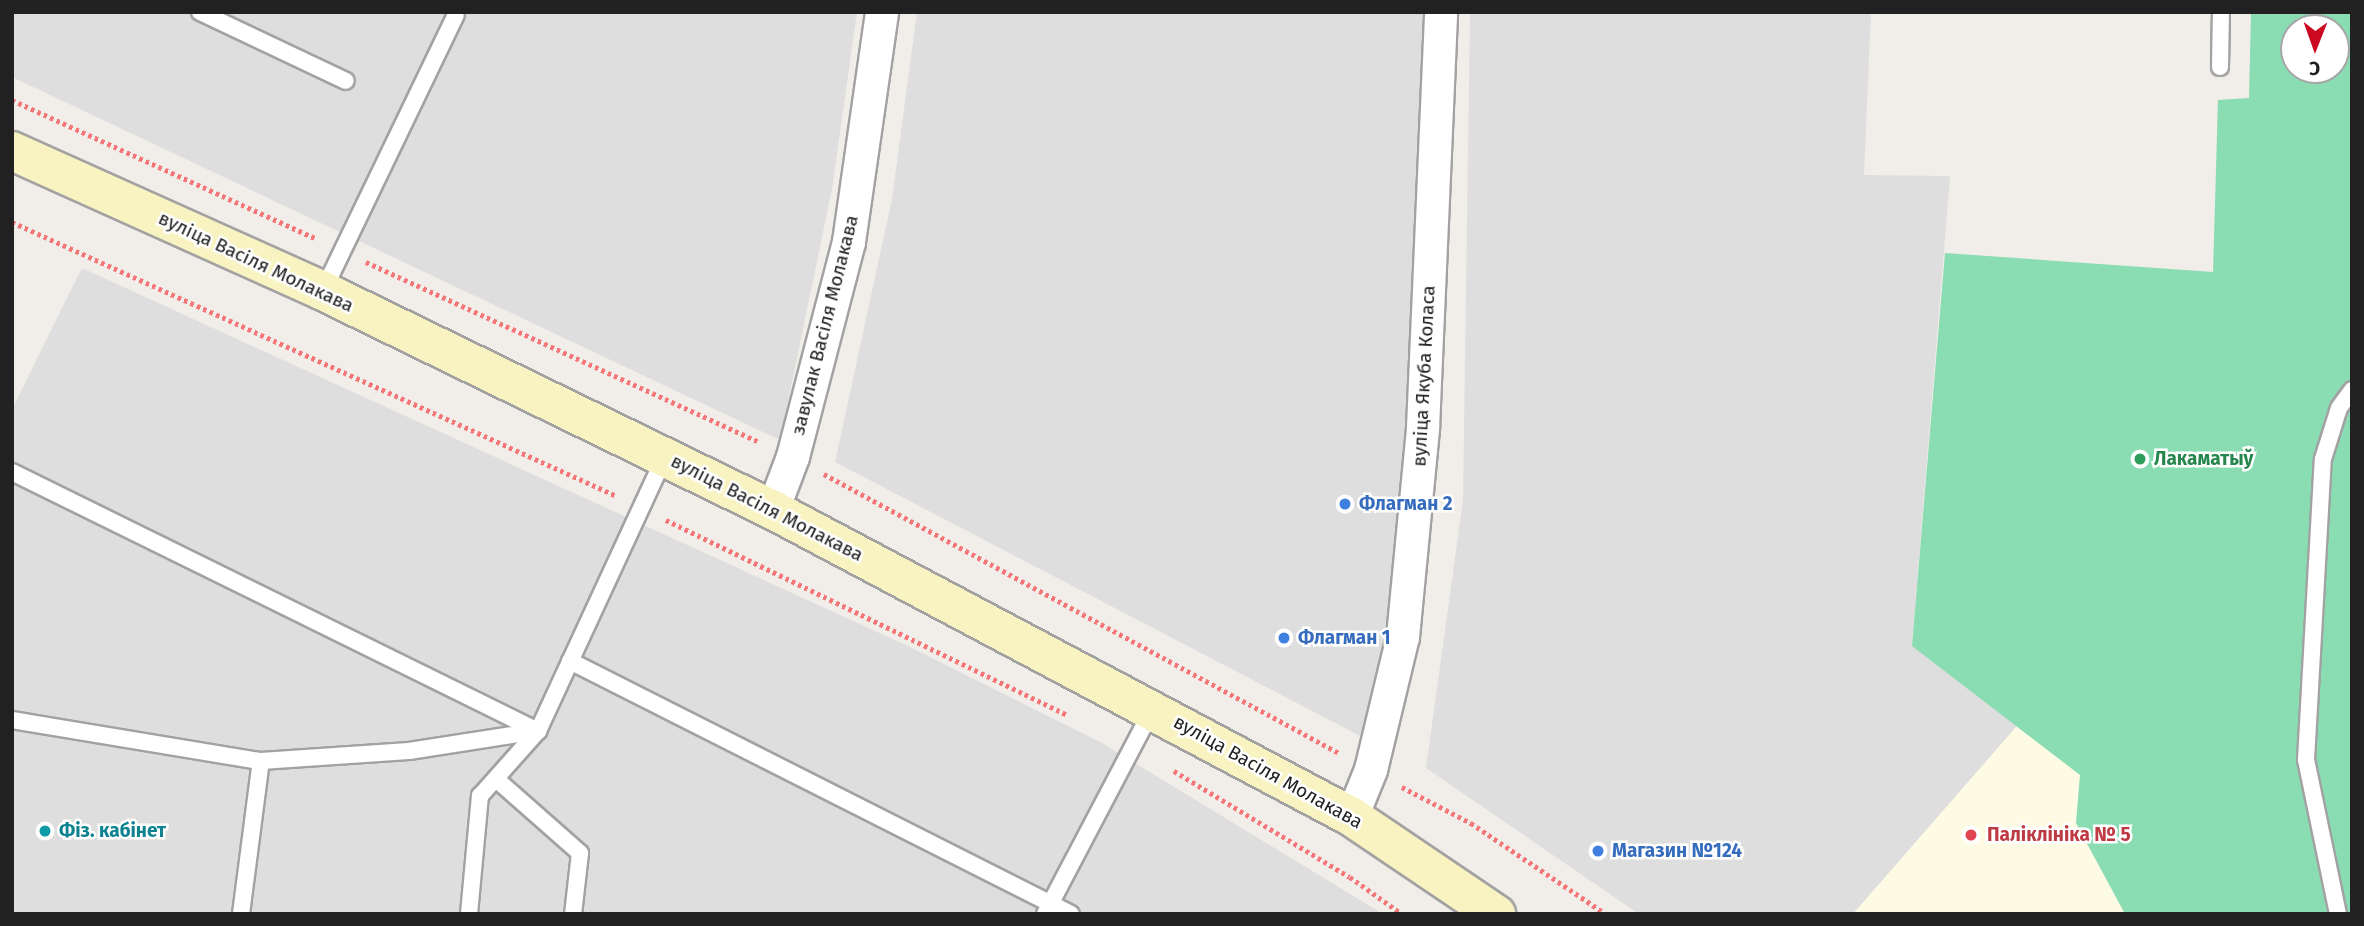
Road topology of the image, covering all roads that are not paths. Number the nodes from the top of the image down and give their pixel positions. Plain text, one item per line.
1 (200, 12) edge
2 (882, 12) edge
3 (1441, 12) edge
4 (2221, 12) edge
5 (456, 15) dead end
6 (2220, 67) dead end
7 (346, 81) dead end
8 (12, 151) edge
9 (323, 291) junction
10 (2352, 390) edge
11 (665, 455) junction
12 (12, 472) edge
13 (773, 510) junction
14 (570, 661) junction
15 (1153, 708) junction
16 (12, 720) edge
17 (538, 731) junction
18 (261, 761) junction
19 (496, 779) junction
20 (1352, 817) junction
21 (1048, 908) edge
22 (241, 914) edge
23 (469, 914) edge
24 (573, 914) edge
25 (1070, 914) edge
26 (1496, 914) edge
27 (2338, 914) edge

1 - 7 lane
2 - 13 street, завулак Васіля Молакава
3 - 20 street, вуліца Якуба Коласа
4 - 6 lane
5 - 9 lane
8 - 9 street, вуліца Васіля Молакава
9 - 11 street, вуліца Васіля Молакава
10 - 27 lane
11 - 13 street, вуліца Васіля Молакава
11 - 14 lane
12 - 17 lane
13 - 15 street, вуліца Васіля Молакава
14 - 17 lane
14 - 21 lane
15 - 20 street, вуліца Васіля Молакава
15 - 21 lane
16 - 18 lane
17 - 18 lane
17 - 19 lane
18 - 22 lane
19 - 23 lane
19 - 24 lane
20 - 26 street, вуліца Васіля Молакава
21 - 25 lane

